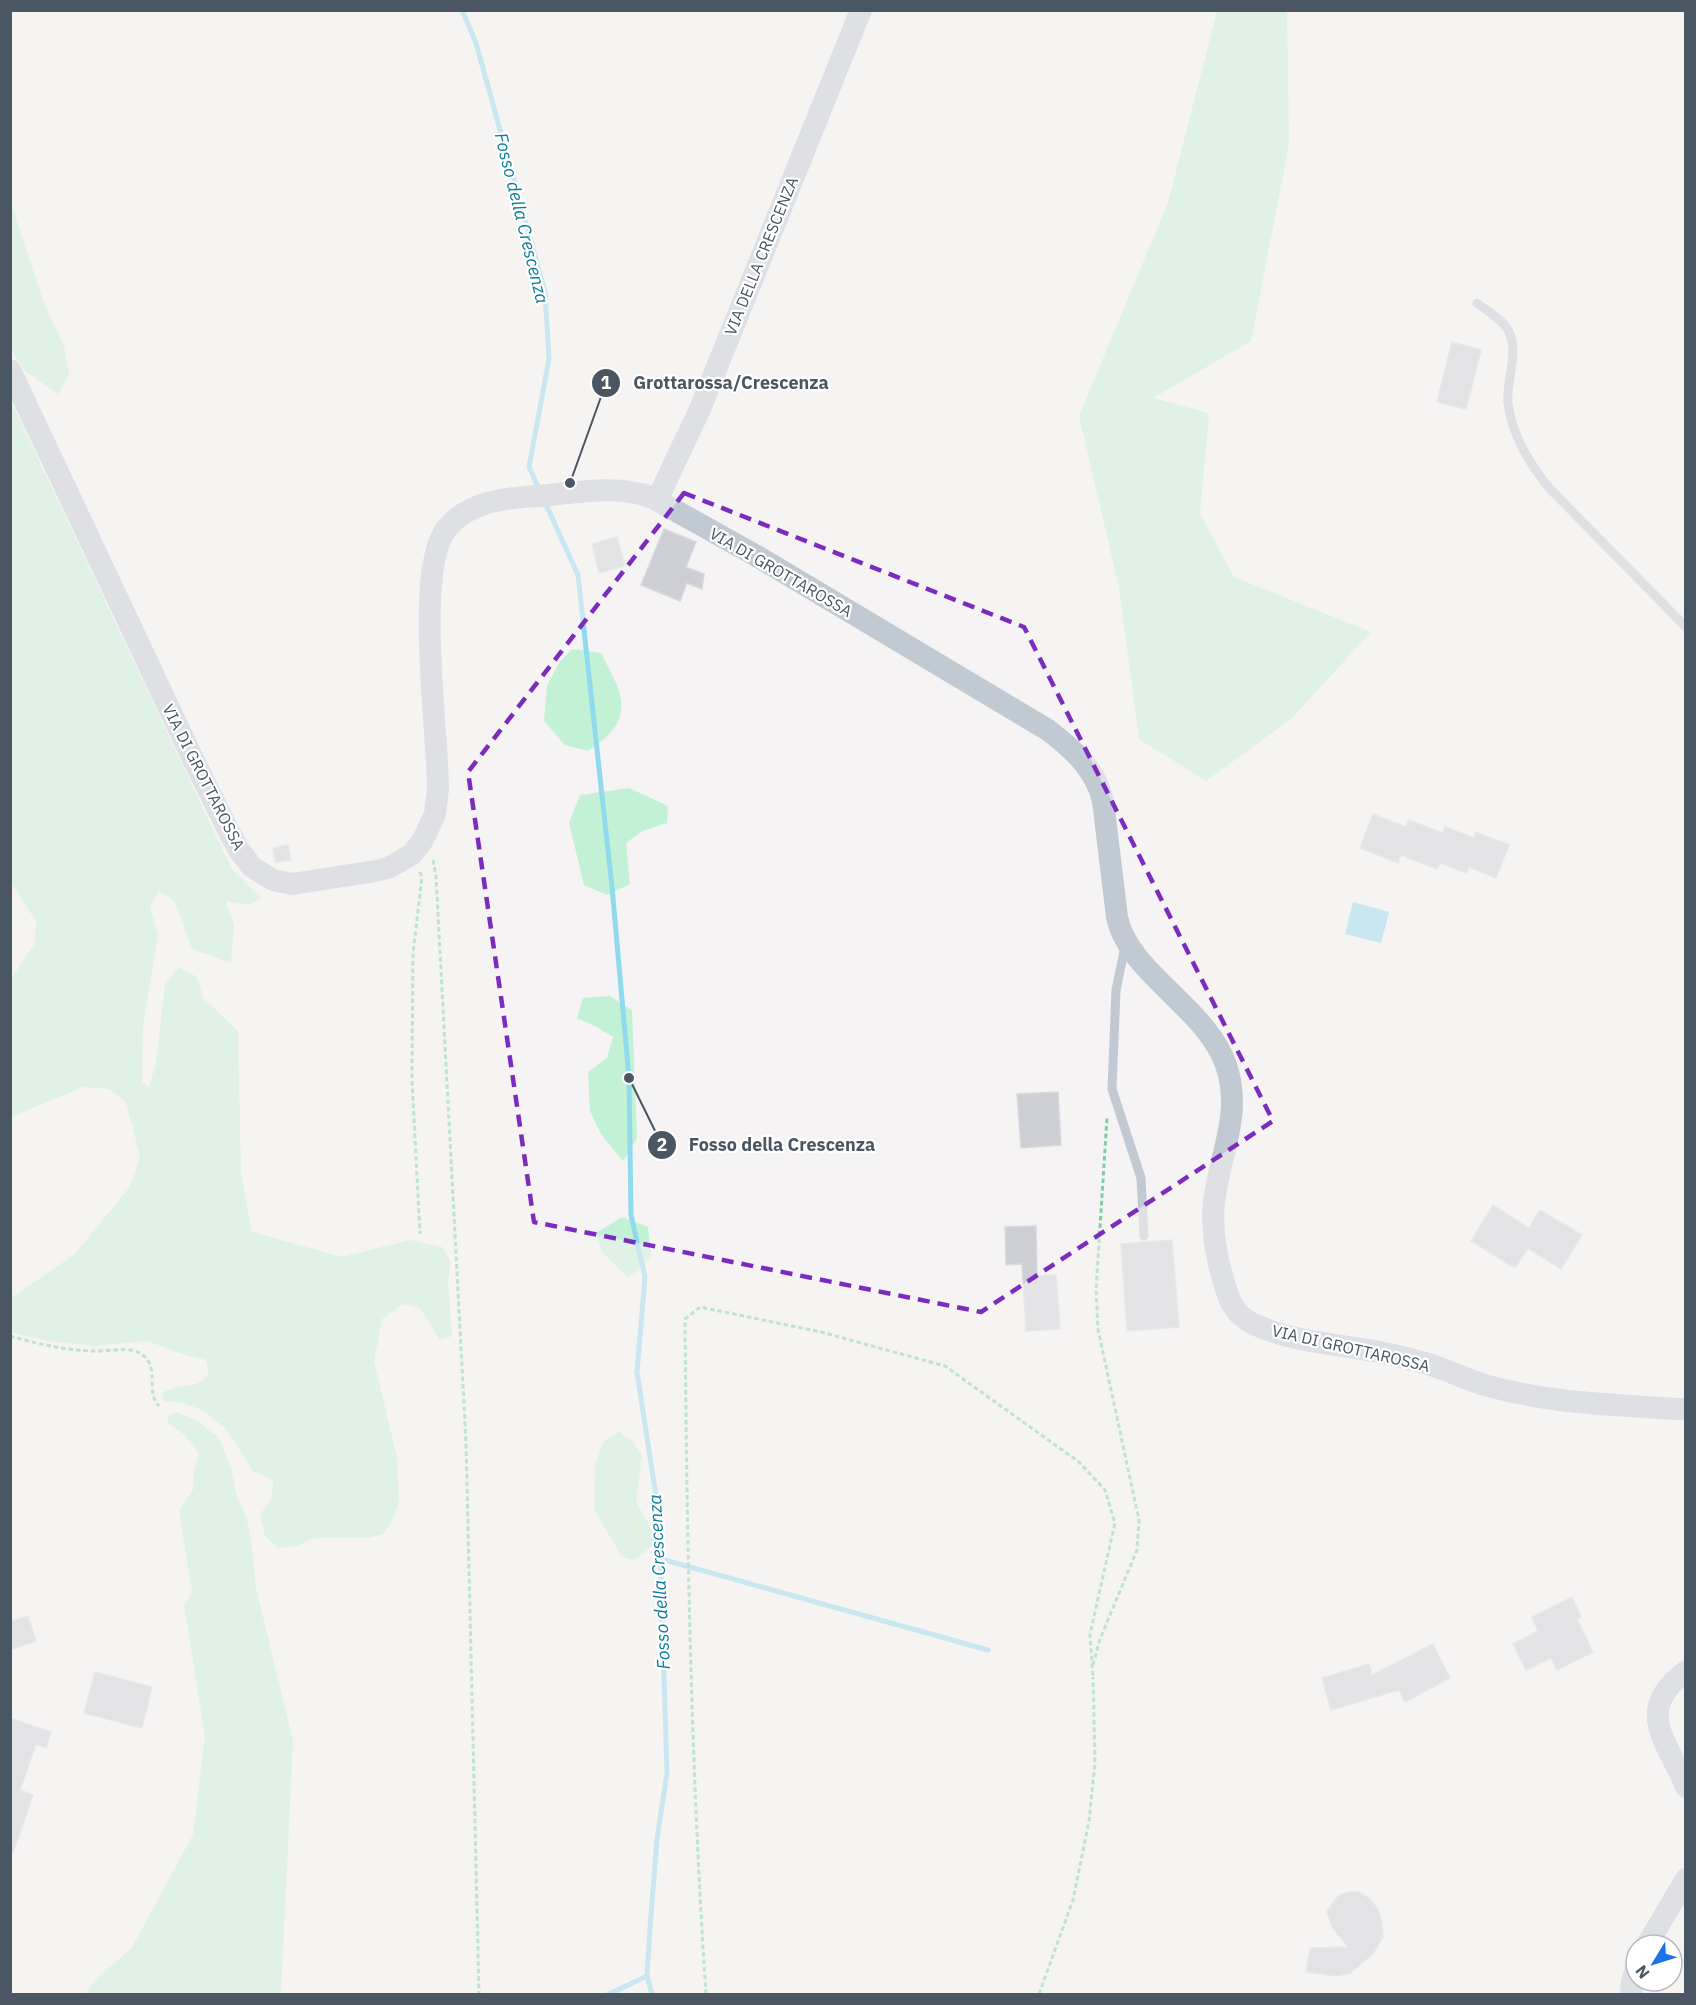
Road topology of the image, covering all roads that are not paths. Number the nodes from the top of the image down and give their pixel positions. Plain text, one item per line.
1 (861, 10) edge
2 (1477, 303) dead end
3 (10, 370) edge
4 (657, 500) junction
5 (1686, 627) edge
6 (1126, 942) junction
7 (1144, 1236) dead end
8 (1686, 1409) edge
9 (1686, 1671) edge
10 (1686, 1787) edge
11 (1686, 1879) edge
12 (1654, 1933) edge

1 - 4 street, VIA DELLA CRESCENZA
2 - 5 lane
3 - 4 street, VIA DI GROTTAROSSA
4 - 6 street, VIA DI GROTTAROSSA
6 - 7 lane
6 - 8 street, VIA DI GROTTAROSSA
9 - 10 street
11 - 12 street

